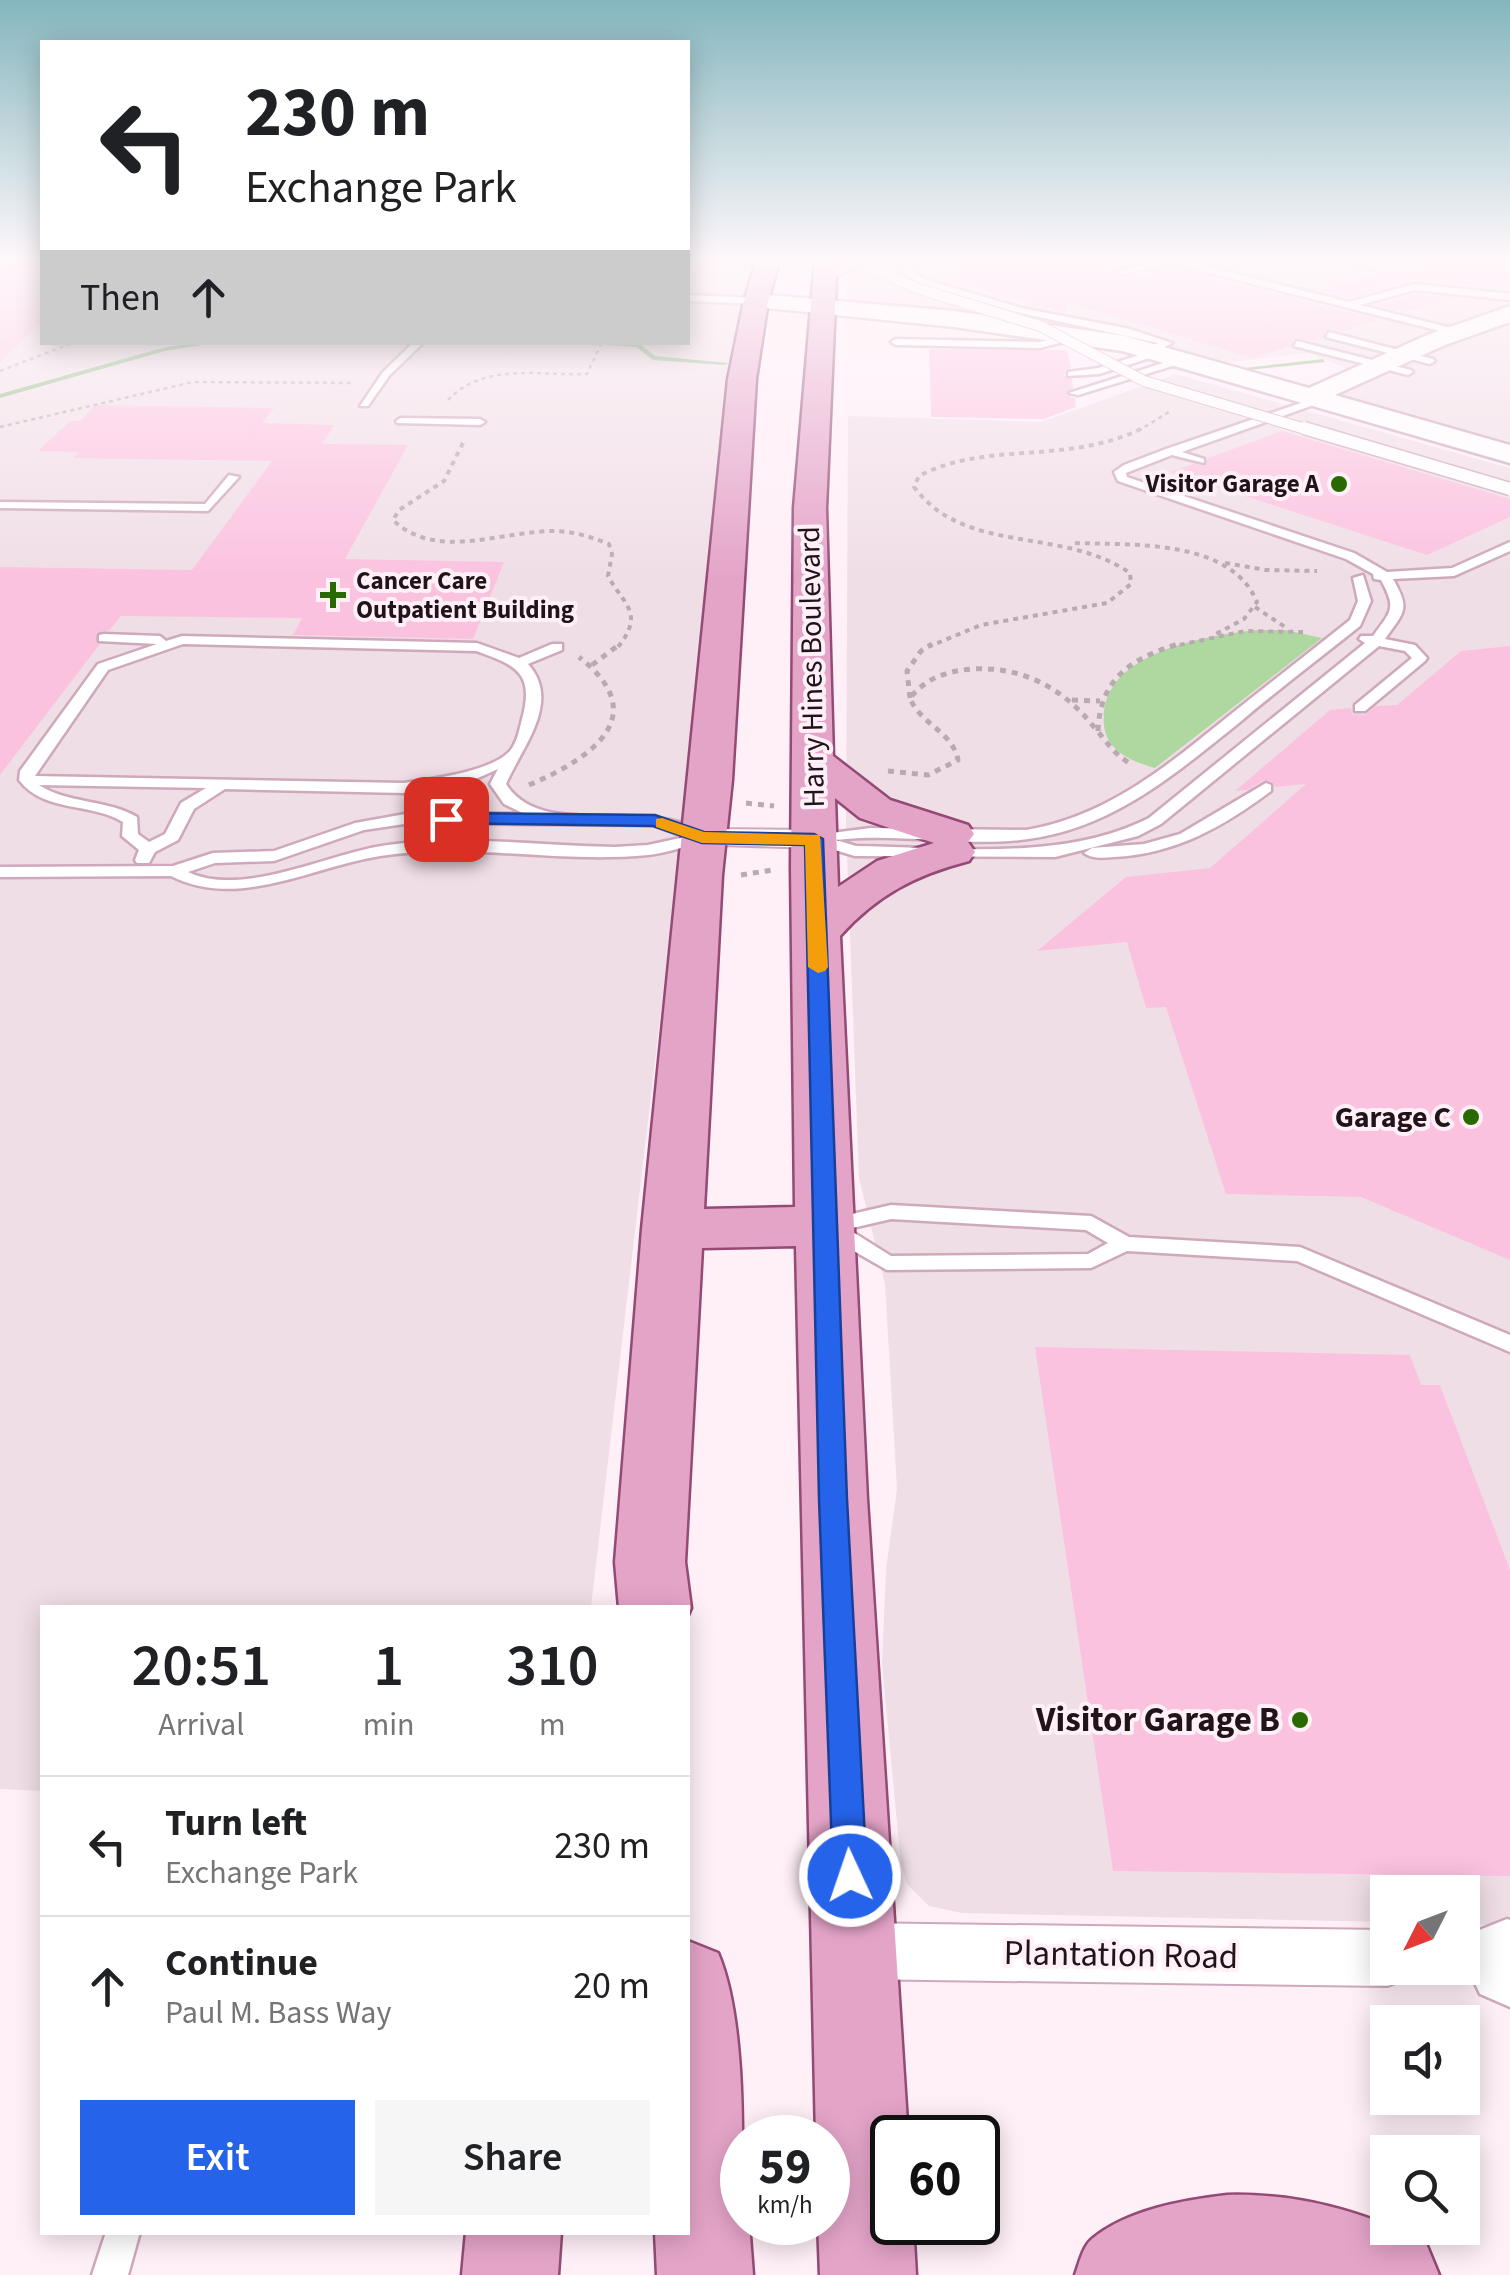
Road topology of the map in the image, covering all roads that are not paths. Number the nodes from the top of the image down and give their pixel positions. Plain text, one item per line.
1 (395, 365) edge
2 (744, 365) edge
3 (819, 365) edge
4 (1114, 365) edge
5 (1120, 365) edge
6 (1137, 365) edge
7 (1192, 365) edge
8 (1402, 365) edge
9 (1071, 374) dead end
10 (1074, 392) dead end
11 (1318, 400) junction
12 (364, 404) dead end
13 (401, 421) dead end
14 (480, 422) dead end
15 (1170, 451) junction
16 (1510, 454) edge
17 (1200, 461) dead end
18 (233, 477) dead end
19 (1510, 489) edge
20 (0, 505) edge
21 (732, 508) junction
22 (810, 508) junction
23 (1297, 541) junction
24 (1510, 546) edge
25 (1385, 576) junction
26 (1359, 578) junction
27 (1337, 636) junction
28 (182, 640) junction
29 (1377, 640) junction
30 (557, 646) road end
31 (128, 656) junction
32 (517, 664) junction
33 (1360, 708) dead end
34 (508, 759) junction
35 (812, 760) junction
36 (26, 780) junction
37 (224, 785) junction
38 (1266, 788) dead end
39 (551, 820) junction
40 (814, 839) junction
41 (952, 843) junction
42 (148, 849) junction
43 (1055, 852) junction
44 (716, 857) junction
45 (138, 871) junction
46 (174, 871) junction
47 (0, 872) edge
48 (817, 933) junction
49 (828, 1226) junction
50 (671, 1229) junction
51 (1124, 1244) junction
52 (1510, 1344) edge
53 (646, 1592) edge
54 (854, 1951) junction
55 (1370, 1958) edge
56 (690, 2017) edge
57 (123, 2235) edge
58 (514, 2235) edge
59 (110, 2275) edge
60 (510, 2275) edge
61 (705, 2275) edge
62 (868, 2275) edge
63 (1123, 2275) edge
64 (1391, 2275) edge

1 - 12 lane
2 - 21 main road
3 - 22 main road, Harry Hines Boulevard
4 - 19 lane, bridge
5 - 9 lane
6 - 10 lane
7 - 11 street
8 - 11 street
11 - 15 lane
11 - 16 street
13 - 14 lane
15 - 17 lane
15 - 23 lane
18 - 20 lane
21 - 22 main road
21 - 44 main road
22 - 35 main road, Harry Hines Boulevard
23 - 25 lane
23 - 26 lane
24 - 25 lane
25 - 26 lane
25 - 29 lane
26 - 27 lane
27 - 29 lane
27 - 41 lane
28 - 31 lane
28 - 31 lane
28 - 32 lane
29 - 33 lane
29 - 43 lane
30 - 32 lane
31 - 36 lane
32 - 34 lane
34 - 37 lane
34 - 39 lane
35 - 40 main road, Harry Hines Boulevard
35 - 41 main road
36 - 37 lane
36 - 42 lane
37 - 42 lane
38 - 43 lane
39 - 44 lane
39 - 46 lane
40 - 41 lane
40 - 44 street
40 - 48 main road, Harry Hines Boulevard
41 - 43 lane
41 - 48 main road
42 - 45 lane
44 - 46 lane
44 - 50 main road
45 - 46 lane
45 - 47 lane
48 - 49 main road, Harry Hines Boulevard
49 - 50 main road
49 - 51 lane
49 - 51 lane
49 - 54 main road, Harry Hines Boulevard
50 - 53 main road
51 - 52 lane
54 - 55 street, Plantation Road
54 - 62 main road, Harry Hines Boulevard
56 - 61 main road
57 - 59 lane
58 - 60 main road
63 - 64 main road

